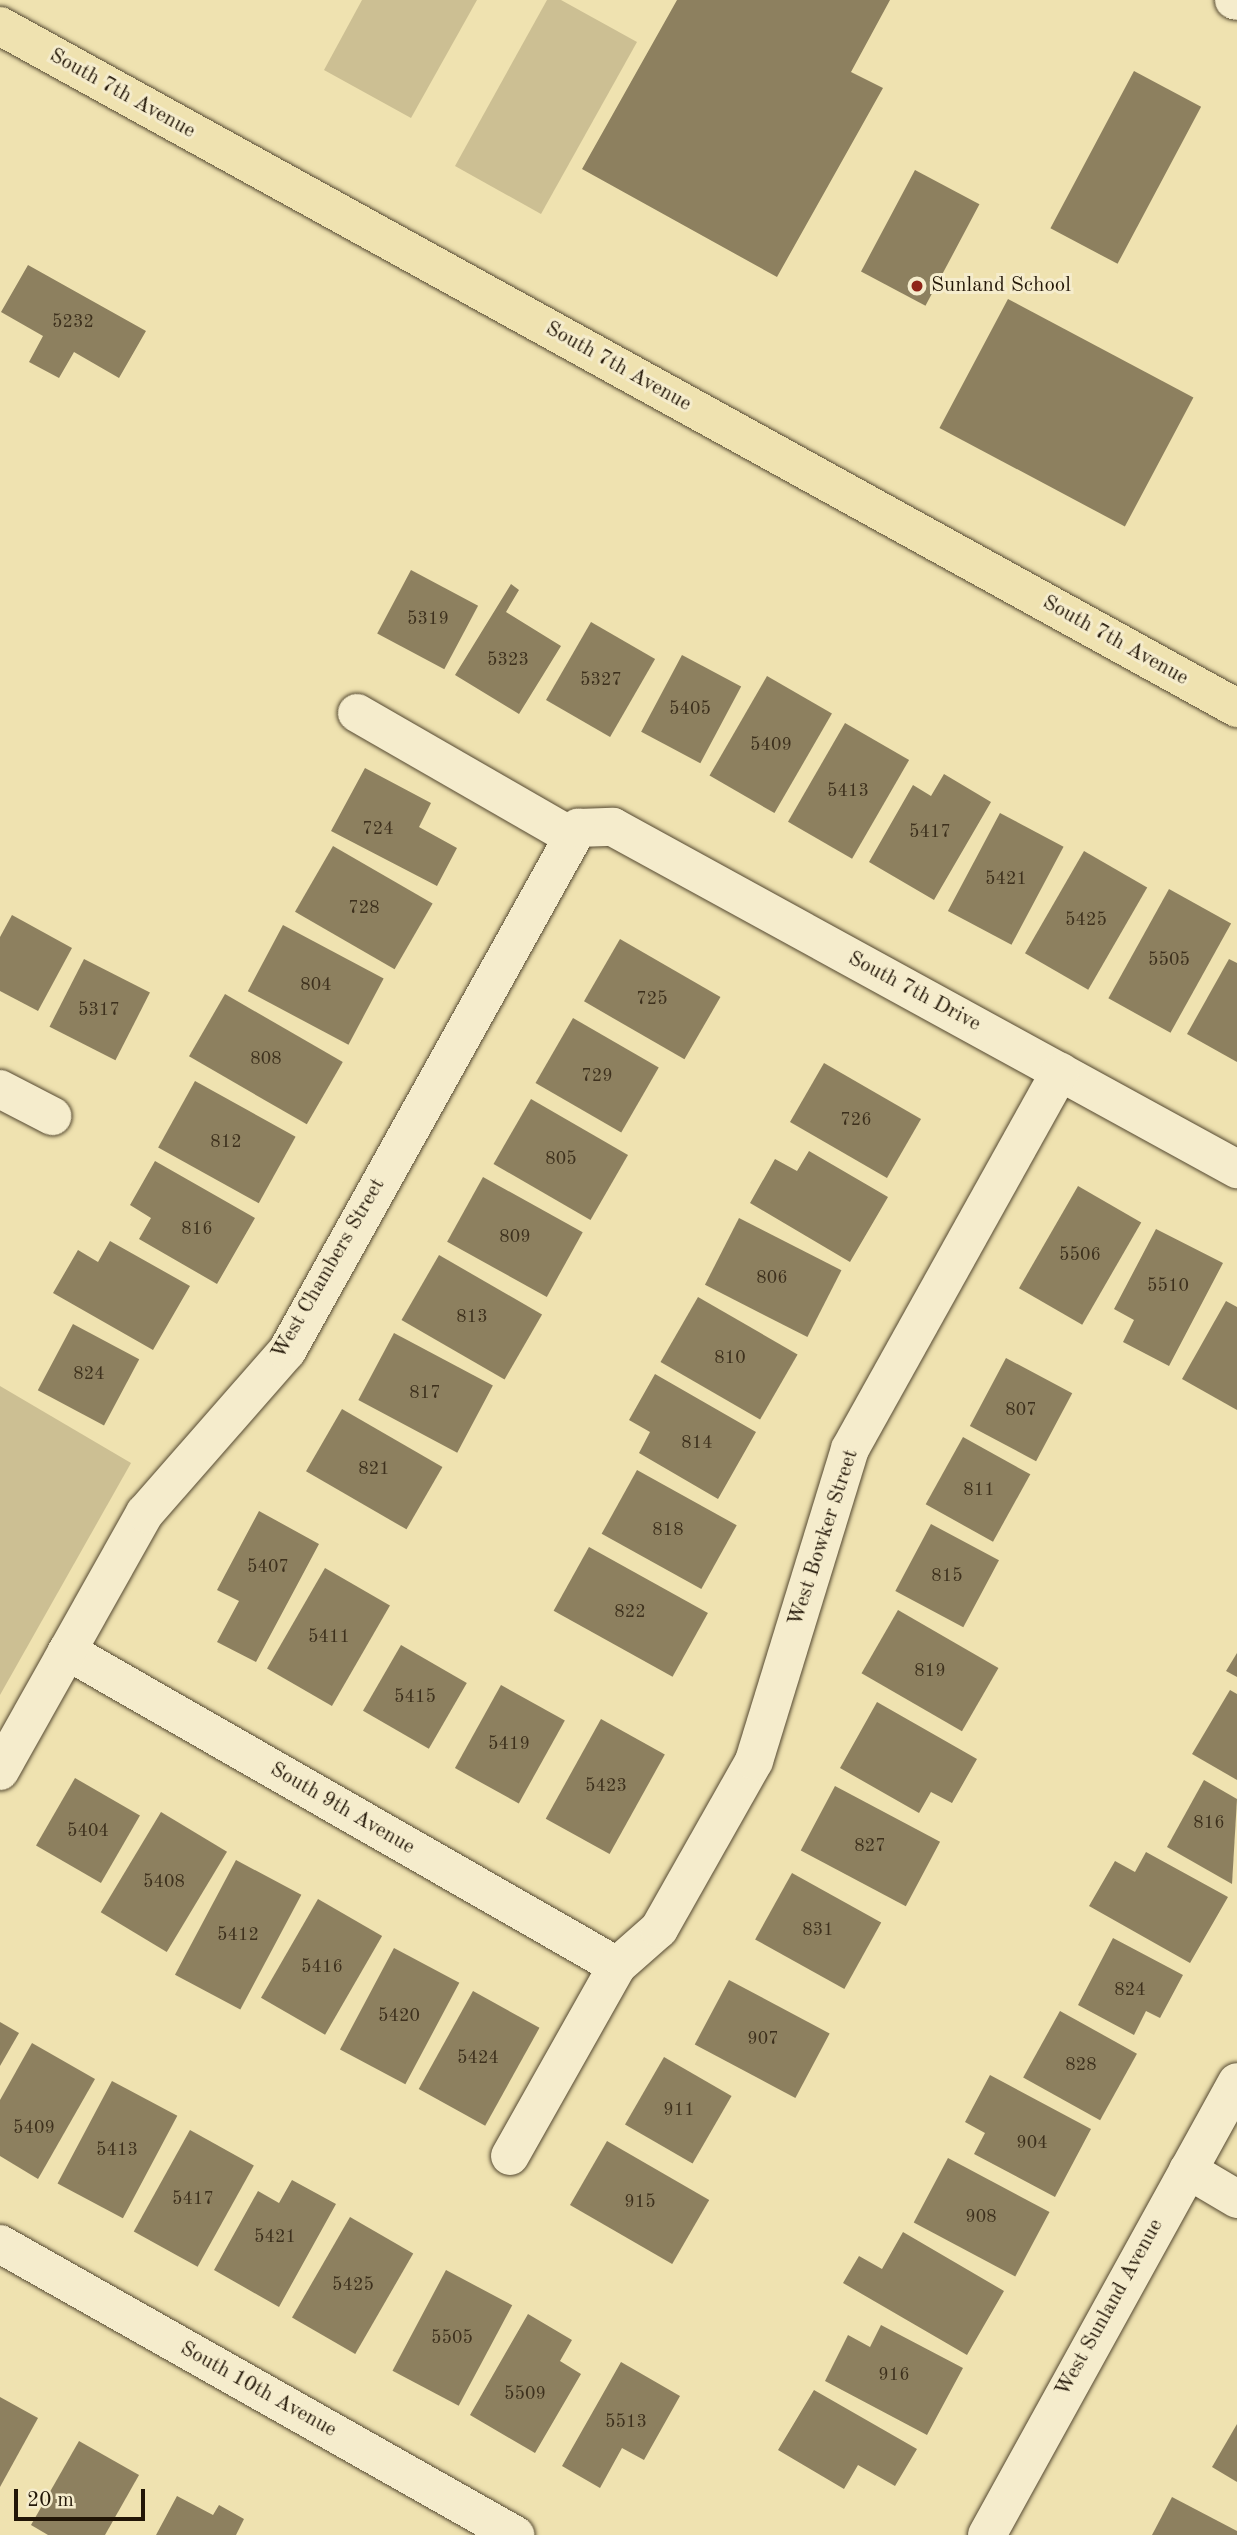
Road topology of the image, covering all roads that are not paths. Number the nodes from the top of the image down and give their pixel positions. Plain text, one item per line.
1 (0, 26) edge
2 (1237, 708) edge
3 (357, 713) dead end
4 (579, 829) junction
5 (1060, 1071) junction
6 (0, 1089) edge
7 (52, 1116) dead end
8 (1237, 1169) edge
9 (67, 1651) junction
10 (0, 1771) edge
11 (617, 1966) junction
12 (1237, 2082) edge
13 (510, 2156) dead end
14 (1188, 2170) junction
15 (1237, 2199) edge
16 (0, 2244) edge
17 (515, 2535) edge
18 (987, 2535) edge

1 - 2 main road, South 7th Avenue
3 - 4 street, South 7th Drive
4 - 5 street, South 7th Drive
4 - 9 street, West Chambers Street
5 - 8 street, South 7th Drive
5 - 11 street, West Bowker Street
6 - 7 street
9 - 10 street, West Chambers Street
9 - 11 street, South 9th Avenue
11 - 13 street, West Bowker Street
12 - 14 street, West Sunland Avenue
14 - 15 street
14 - 18 street, West Sunland Avenue
16 - 17 street, South 10th Avenue

